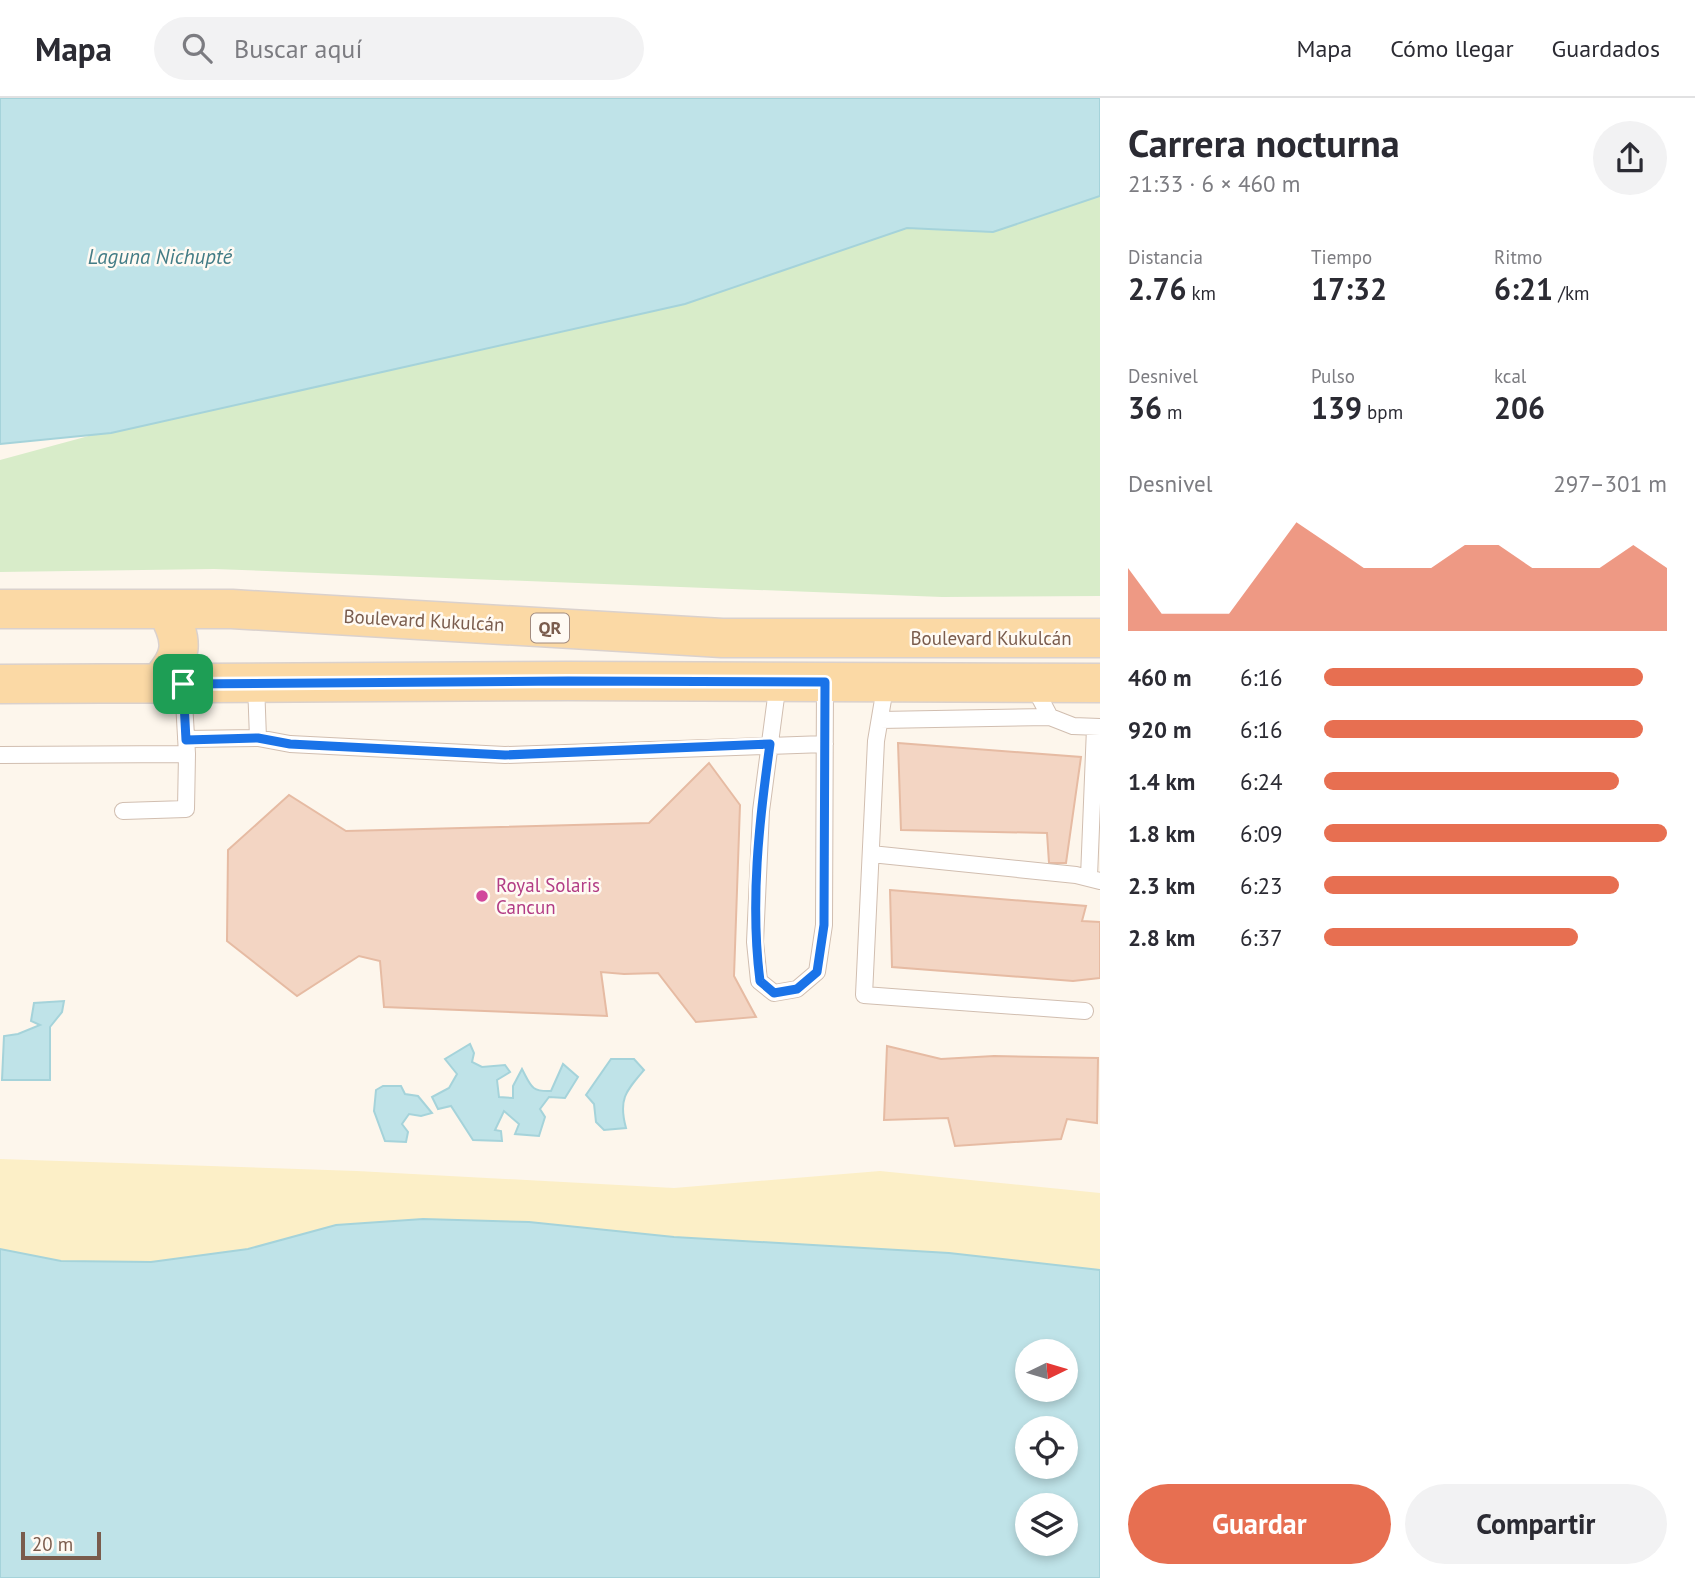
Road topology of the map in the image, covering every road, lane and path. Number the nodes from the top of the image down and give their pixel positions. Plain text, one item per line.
1 (0, 609) edge
2 (166, 609) junction
3 (1100, 638) edge
4 (778, 682) junction
5 (825, 682) junction
6 (886, 682) junction
7 (1032, 683) junction
8 (1100, 683) edge
9 (0, 684) edge
10 (171, 684) junction
11 (256, 684) junction
12 (1050, 718) junction
13 (880, 720) junction
14 (1097, 727) edge
15 (258, 738) junction
16 (770, 744) junction
17 (825, 744) junction
18 (186, 747) junction
19 (0, 755) edge
20 (123, 811) dead end
21 (871, 854) junction
22 (1095, 879) edge
23 (1085, 1011) dead end

1 - 2 main road, Boulevard Kukulcán / QR
2 - 3 main road, Boulevard Kukulcán / QR
2 - 10 main road
4 - 5 main road
4 - 11 main road
4 - 16 lane
5 - 6 main road
5 - 17 lane
6 - 7 main road
6 - 13 lane
7 - 8 main road
7 - 12 lane
9 - 10 main road
10 - 11 main road
10 - 18 lane
11 - 15 lane
12 - 13 lane
12 - 14 lane
13 - 21 lane
14 - 22 lane
15 - 16 lane
15 - 18 lane
16 - 17 lane
16 - 17 lane
18 - 19 lane
18 - 20 lane
21 - 22 lane
21 - 23 lane

